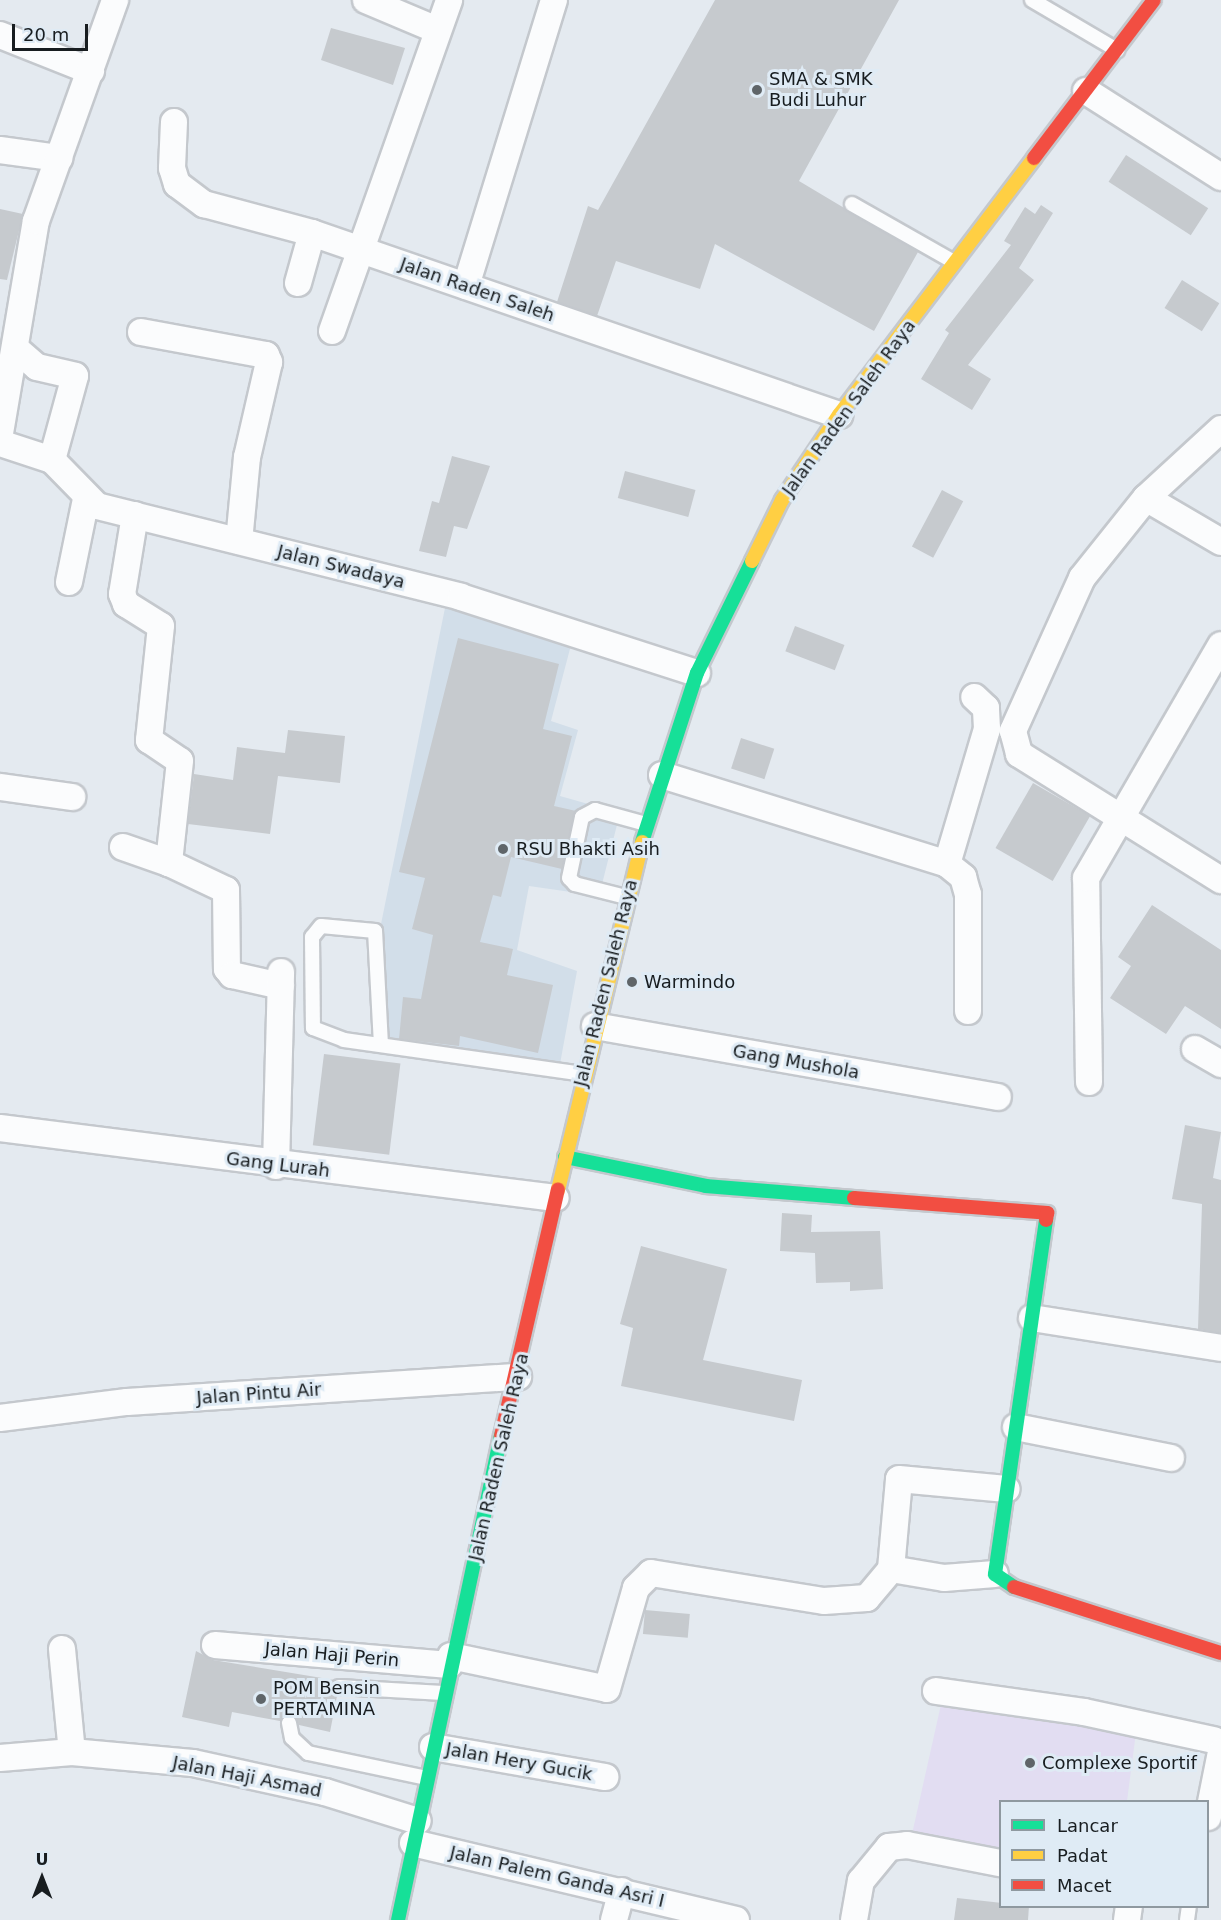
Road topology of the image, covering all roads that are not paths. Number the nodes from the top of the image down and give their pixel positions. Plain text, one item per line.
1 (115, 0) edge
2 (366, 0) edge
3 (448, 0) edge
4 (554, 0) edge
5 (1032, 0) edge
6 (1154, 0) edge
7 (438, 30) junction
8 (0, 35) edge
9 (1117, 50) junction
10 (91, 71) junction
11 (1086, 91) junction
12 (174, 122) dead end
13 (0, 150) edge
14 (59, 158) junction
15 (1221, 177) edge
16 (852, 204) dead end
17 (312, 233) junction
18 (358, 250) junction
19 (956, 263) junction
20 (298, 283) dead end
21 (466, 286) junction
22 (332, 331) dead end
23 (141, 332) dead end
24 (15, 348) junction
25 (839, 415) junction
26 (1221, 429) edge
27 (0, 433) edge
28 (0, 443) edge
29 (52, 460) junction
30 (1146, 498) junction
31 (86, 499) junction
32 (135, 515) junction
33 (239, 541) junction
34 (1221, 542) edge
35 (69, 582) dead end
36 (1221, 645) edge
37 (697, 673) junction
38 (974, 697) dead end
39 (662, 775) junction
40 (0, 787) edge
41 (72, 797) dead end
42 (1121, 816) junction
43 (646, 824) junction
44 (123, 847) dead end
45 (169, 863) junction
46 (947, 864) junction
47 (1221, 880) edge
48 (626, 897) junction
49 (968, 1011) dead end
50 (594, 1026) junction
51 (381, 1045) junction
52 (1195, 1049) dead end
53 (1221, 1064) edge
54 (583, 1074) junction
55 (1089, 1082) dead end
56 (998, 1097) dead end
57 (0, 1128) edge
58 (565, 1157) junction
59 (276, 1166) junction
60 (556, 1198) junction
61 (1032, 1318) junction
62 (1221, 1348) edge
63 (518, 1377) junction
64 (0, 1418) edge
65 (1016, 1427) junction
66 (1171, 1458) dead end
67 (1007, 1489) junction
68 (891, 1569) junction
69 (995, 1574) junction
70 (215, 1645) dead end
71 (62, 1649) dead end
72 (1221, 1653) edge
73 (450, 1661) junction
74 (339, 1687) dead end
75 (936, 1691) dead end
76 (443, 1692) junction
77 (289, 1723) dead end
78 (433, 1746) junction
79 (1217, 1746) edge
80 (72, 1752) junction
81 (0, 1758) edge
82 (605, 1777) dead end
83 (426, 1778) junction
84 (1209, 1809) edge
85 (415, 1832) junction
86 (999, 1863) edge
87 (622, 1891) junction
88 (398, 1920) edge
89 (614, 1920) edge
90 (736, 1920) edge
91 (854, 1920) edge

1 - 10 street
2 - 7 street
3 - 7 street
4 - 21 street
5 - 9 lane
6 - 9 main road, Jalan Raden Saleh Raya
7 - 18 street
8 - 10 street
9 - 11 main road, Jalan Raden Saleh Raya
10 - 14 street
11 - 15 street
11 - 19 main road, Jalan Raden Saleh Raya
12 - 17 street, Jalan Raden Saleh
13 - 14 street
14 - 24 street
16 - 19 lane
17 - 18 street, Jalan Raden Saleh
17 - 20 street
18 - 21 street, Jalan Raden Saleh
18 - 22 street
19 - 25 main road, Jalan Raden Saleh Raya
21 - 25 street, Jalan Raden Saleh
23 - 33 street
24 - 27 street
24 - 29 street
25 - 37 main road, Jalan Raden Saleh Raya
26 - 30 street
28 - 29 street
29 - 31 street
30 - 34 street
30 - 42 street
31 - 32 street, Jalan Swadaya
31 - 35 street
32 - 33 street, Jalan Swadaya
32 - 45 street
33 - 37 street, Jalan Swadaya
36 - 42 street
37 - 39 main road, Jalan Raden Saleh Raya
38 - 46 street
39 - 43 main road, Jalan Raden Saleh Raya
39 - 46 street
40 - 41 street
42 - 47 street
42 - 55 street
43 - 48 main road, Jalan Raden Saleh Raya
43 - 48 lane
44 - 45 street
45 - 59 street
46 - 49 street
48 - 50 main road, Jalan Raden Saleh Raya
50 - 54 main road, Jalan Raden Saleh Raya
50 - 56 street, Gang Mushola
51 - 51 lane
51 - 54 lane
52 - 53 street
54 - 58 main road, Jalan Raden Saleh Raya
57 - 59 street, Gang Lurah
58 - 60 main road, Jalan Raden Saleh Raya
58 - 61 main road
59 - 60 street, Gang Lurah
60 - 63 main road, Jalan Raden Saleh Raya
61 - 62 street
61 - 65 main road
63 - 64 street, Jalan Pintu Air
63 - 73 main road, Jalan Raden Saleh Raya
65 - 66 street
65 - 67 main road
67 - 68 street
67 - 69 main road
68 - 69 street
68 - 73 street, Jalan Haji Perin
69 - 72 main road
70 - 73 street, Jalan Haji Perin
71 - 80 street
73 - 76 main road, Jalan Raden Saleh Raya
74 - 76 lane
75 - 79 street
76 - 78 main road, Jalan Raden Saleh Raya
77 - 83 lane
78 - 82 street, Jalan Hery Gucik
78 - 83 main road, Jalan Raden Saleh Raya
79 - 84 street
80 - 81 street, Jalan Haji Asmad
80 - 85 street, Jalan Haji Asmad
83 - 85 main road, Jalan Raden Saleh Raya
85 - 87 street, Jalan Palem Ganda Asri I
85 - 88 main road, Jalan Raden Saleh Raya
86 - 91 street
87 - 89 street
87 - 90 street, Jalan Palem Ganda Asri I

